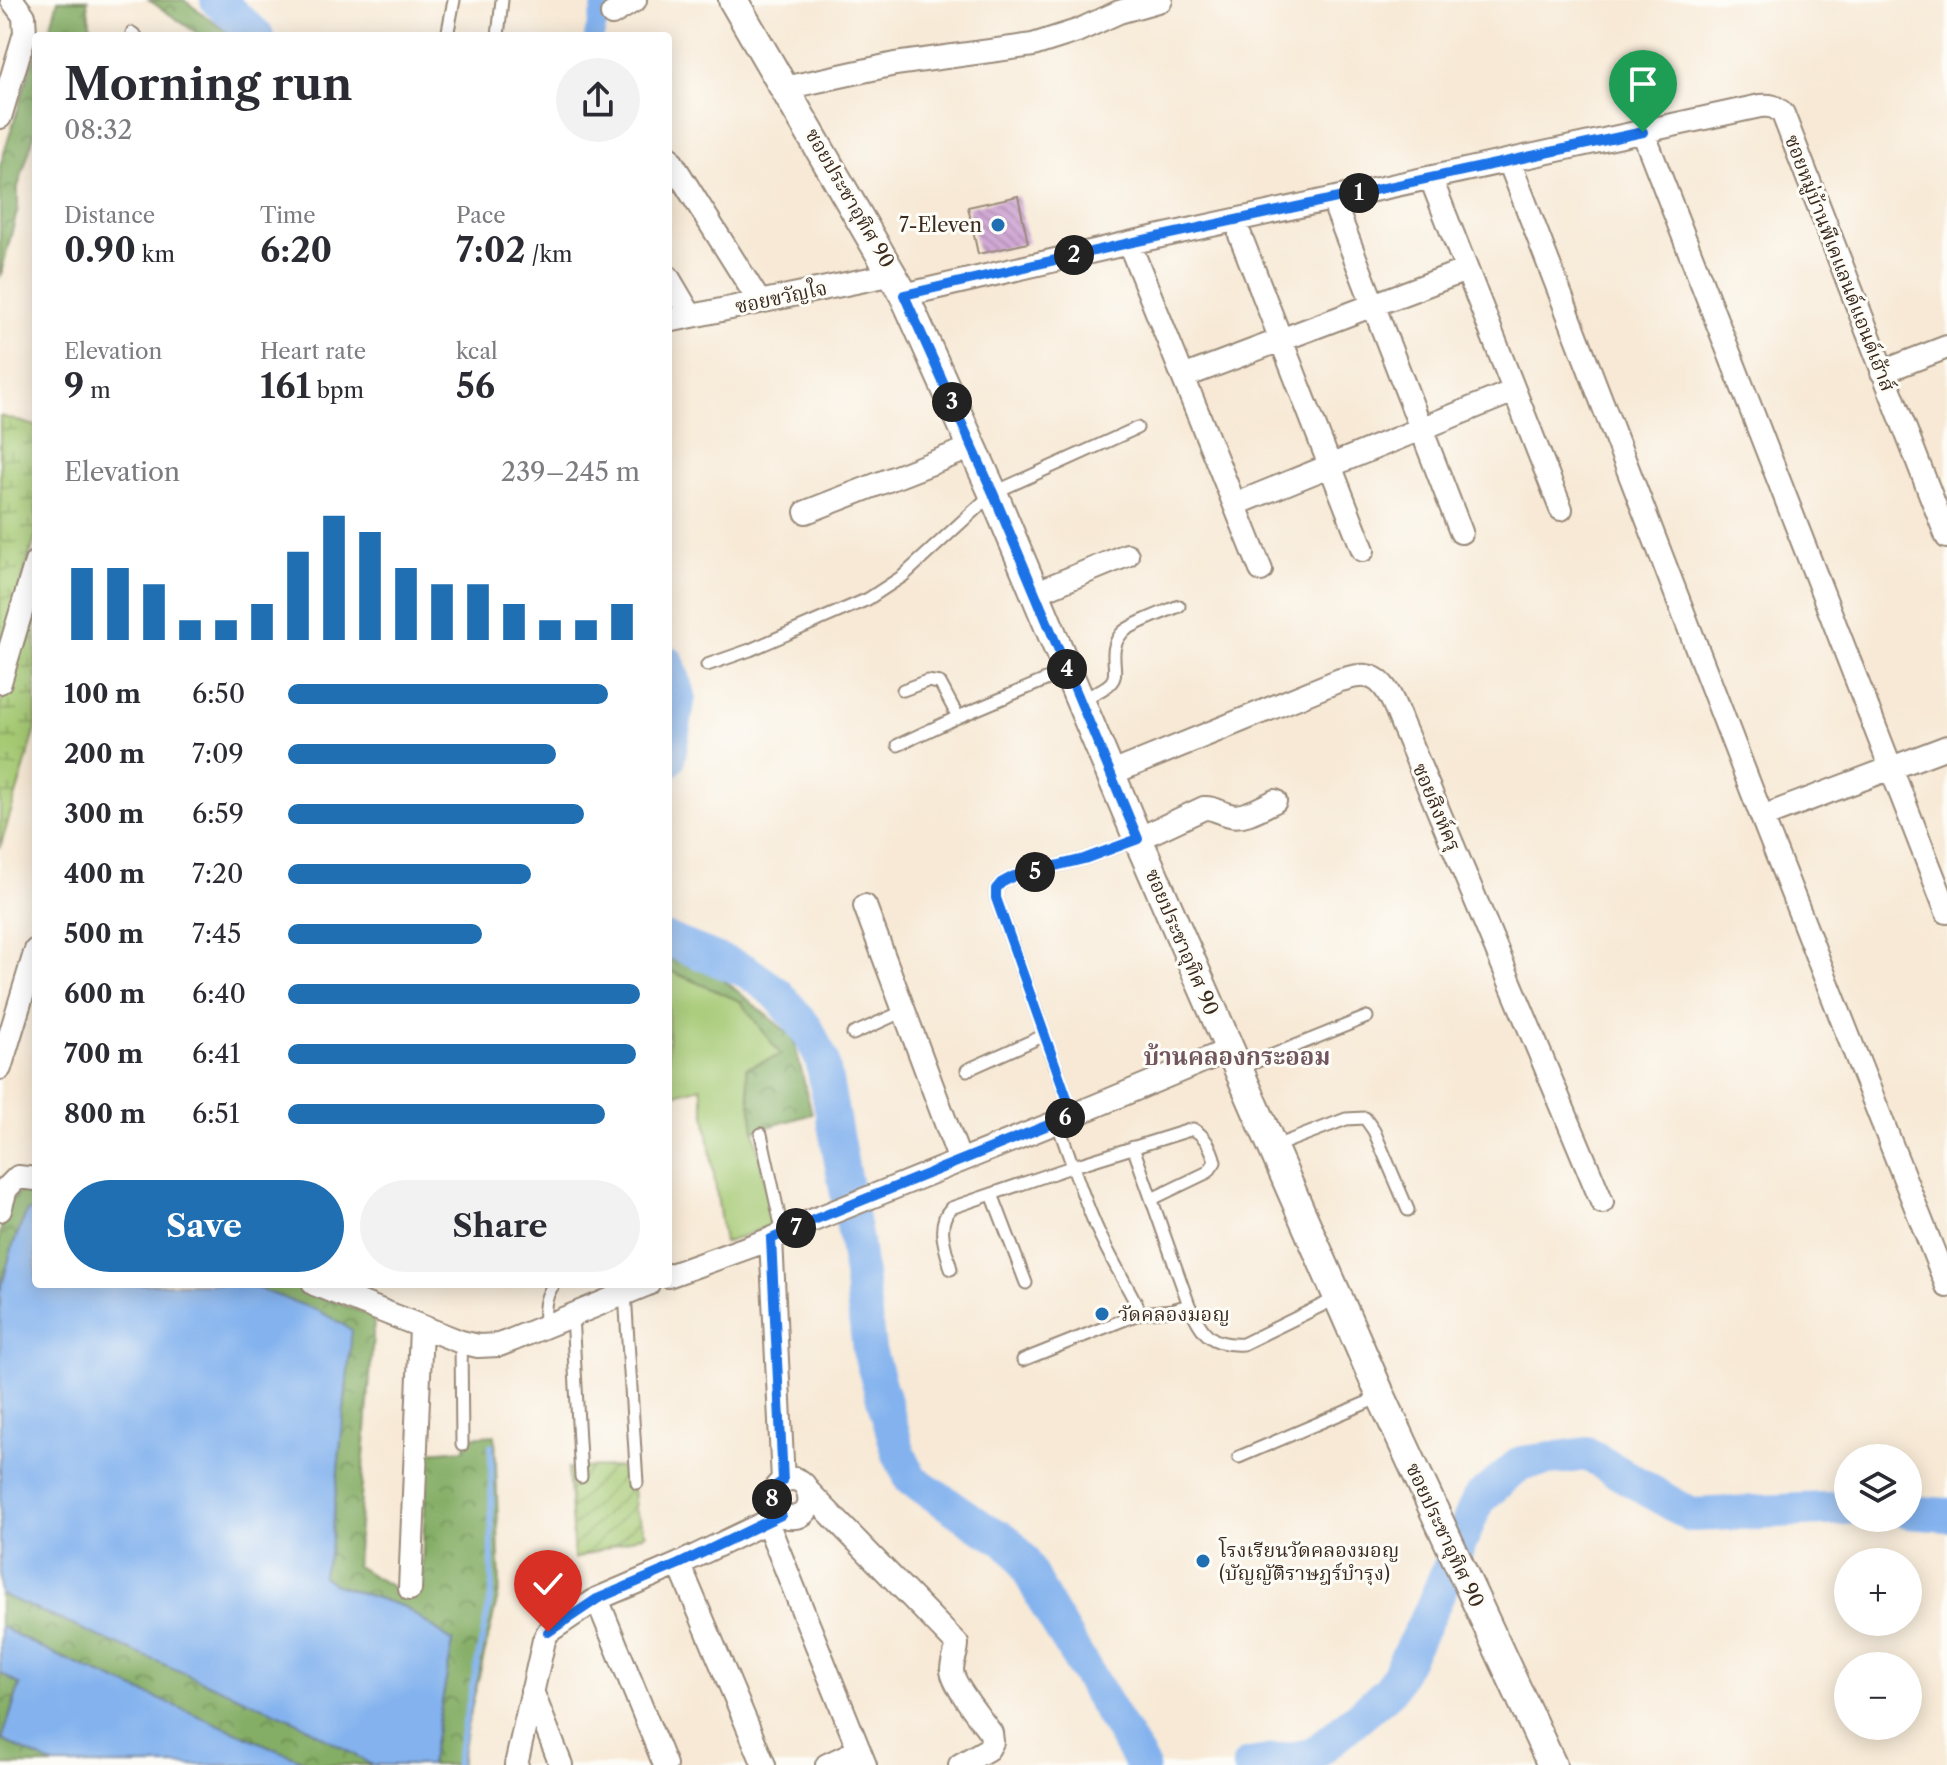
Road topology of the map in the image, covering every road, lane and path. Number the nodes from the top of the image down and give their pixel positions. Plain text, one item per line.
1 (12, 0) edge
2 (454, 0) edge
3 (502, 0) edge
4 (635, 0) edge
5 (733, 0) edge
6 (1161, 0) edge
7 (612, 14) dead end
8 (448, 32) edge
9 (498, 32) edge
10 (785, 88) junction
11 (0, 117) edge
12 (1643, 132) junction
13 (1509, 161) junction
14 (672, 162) edge
15 (1435, 189) dead end
16 (1337, 211) dead end
17 (1240, 235) dead end
18 (1129, 243) junction
19 (1466, 270) junction
20 (672, 284) edge
21 (899, 284) junction
22 (759, 301) junction
23 (1373, 305) junction
24 (691, 316) junction
25 (672, 320) edge
26 (1281, 339) junction
27 (1947, 347) edge
28 (1882, 372) junction
29 (1183, 377) junction
30 (1514, 391) junction
31 (1137, 428) dead end
32 (1420, 428) junction
33 (973, 447) junction
34 (1330, 465) junction
35 (993, 493) junction
36 (1940, 498) edge
37 (1236, 504) junction
38 (1561, 509) dead end
39 (806, 512) dead end
40 (1461, 532) dead end
41 (1947, 537) edge
42 (1363, 550) dead end
43 (1127, 555) dead end
44 (1261, 570) dead end
45 (32, 575) edge
46 (1035, 593) junction
47 (1179, 606) dead end
48 (707, 665) dead end
49 (1067, 671) junction
50 (0, 682) edge
51 (903, 690) dead end
52 (1080, 701) junction
53 (958, 717) junction
54 (898, 745) dead end
55 (1947, 747) edge
56 (1890, 769) junction
57 (1110, 774) junction
58 (1275, 801) dead end
59 (1762, 817) junction
60 (1138, 839) junction
61 (865, 906) dead end
62 (1947, 912) edge
63 (32, 963) edge
64 (904, 1011) junction
65 (1367, 1017) dead end
66 (853, 1034) dead end
67 (1045, 1035) junction
68 (1233, 1059) junction
69 (0, 1068) edge
70 (967, 1070) dead end
71 (1065, 1118) junction
72 (761, 1134) dead end
73 (1133, 1147) junction
74 (1273, 1147) junction
75 (960, 1161) junction
76 (1074, 1166) junction
77 (18, 1175) edge
78 (992, 1194) junction
79 (1152, 1199) junction
80 (1602, 1202) dead end
81 (0, 1210) edge
82 (1408, 1210) dead end
83 (777, 1237) junction
84 (951, 1269) dead end
85 (672, 1275) edge
86 (1026, 1283) dead end
87 (1947, 1286) edge
88 (324, 1288) edge
89 (551, 1288) edge
90 (636, 1288) edge
91 (611, 1296) junction
92 (1337, 1297) junction
93 (1189, 1305) junction
94 (1141, 1313) junction
95 (572, 1315) junction
96 (545, 1326) junction
97 (421, 1328) junction
98 (461, 1342) junction
99 (1023, 1360) dead end
100 (1381, 1396) junction
101 (462, 1445) dead end
102 (1239, 1457) dead end
103 (581, 1477) dead end
104 (783, 1481) junction
105 (637, 1483) dead end
106 (810, 1493) junction
107 (774, 1518) junction
108 (679, 1564) junction
109 (410, 1589) dead end
110 (597, 1599) junction
111 (532, 1691) junction
112 (862, 1757) edge
113 (516, 1765) edge
114 (561, 1765) edge
115 (665, 1765) edge
116 (764, 1765) edge
117 (827, 1765) edge
118 (960, 1765) edge
119 (1552, 1765) edge

1 - 11 street
2 - 8 lane
3 - 9 lane
4 - 7 street
5 - 10 street, ซอยประชาอุทิศ 90
6 - 10 street
10 - 21 street, ซอยประชาอุทิศ 90
12 - 13 street, ซอยหมู่บ้านพีเคแลนด์แอนด์เฮ้าส์
12 - 28 street, ซอยหมู่บ้านพีเคแลนด์แอนด์เฮ้าส์
12 - 56 street
13 - 18 street, ซอยหมู่บ้านพีเคแลนด์แอนด์เฮ้าส์
13 - 59 street
14 - 22 street
15 - 19 street
16 - 23 street
17 - 26 street
18 - 21 street, ซอยหมู่บ้านพีเคแลนด์แอนด์เฮ้าส์
18 - 29 street
19 - 23 street
19 - 30 street
20 - 24 street
21 - 22 street, ซอยขวัญใจ
21 - 33 street, ซอยประชาอุทิศ 90
22 - 24 street, ซอยขวัญใจ
23 - 26 street
23 - 32 street
24 - 25 street, ซอยขวัญใจ
26 - 29 street
26 - 34 street
27 - 28 street
28 - 36 street, ซอยหมู่บ้านพีเคแลนด์แอนด์เฮ้าส์
29 - 37 street
30 - 32 street
30 - 38 street
31 - 35 lane
32 - 34 street
32 - 40 street
33 - 35 street, ซอยประชาอุทิศ 90
33 - 39 street
34 - 37 street
34 - 42 street
35 - 46 street, ซอยประชาอุทิศ 90
35 - 48 lane
36 - 41 street, ซอยหมู่บ้านพีเคแลนด์แอนด์เฮ้าส์
37 - 44 street
43 - 46 street
45 - 50 street
46 - 49 street, ซอยประชาอุทิศ 90
47 - 52 lane
49 - 52 street, ซอยประชาอุทิศ 90
49 - 53 lane
51 - 53 lane
52 - 57 street, ซอยประชาอุทิศ 90
53 - 54 lane
55 - 56 street
56 - 59 street
56 - 62 street
57 - 60 street, ซอยประชาอุทิศ 90
57 - 80 street, ซอยสิงห์ครุ
58 - 60 street
59 - 87 street
60 - 67 lane
60 - 68 street, ซอยประชาอุทิศ 90
61 - 64 street
63 - 69 street
64 - 66 lane
64 - 75 street
65 - 68 lane
67 - 70 lane
67 - 71 lane
68 - 71 street
68 - 74 street, ซอยประชาอุทิศ 90
71 - 75 street
71 - 76 lane
72 - 83 lane
73 - 76 lane
73 - 79 lane
73 - 79 lane
74 - 82 lane
74 - 92 street, ซอยประชาอุทิศ 90
75 - 83 street
76 - 78 lane
76 - 94 lane
77 - 81 street
78 - 84 lane
78 - 86 lane
79 - 93 lane
83 - 85 street
83 - 104 street
88 - 97 street
89 - 96 lane
90 - 91 street
91 - 95 street
91 - 105 lane
92 - 93 lane
92 - 100 street, ซอยประชาอุทิศ 90
93 - 94 lane
94 - 99 lane
95 - 96 street
95 - 103 lane
96 - 98 street
97 - 98 street
97 - 109 street
98 - 101 lane
100 - 102 lane
100 - 119 street, ซอยประชาอุทิศ 90
104 - 106 street
104 - 107 street
106 - 107 street
106 - 118 street
107 - 108 street
107 - 112 street
108 - 110 street
108 - 116 street
110 - 111 street
110 - 115 street
111 - 113 street
111 - 114 street
112 - 117 street

